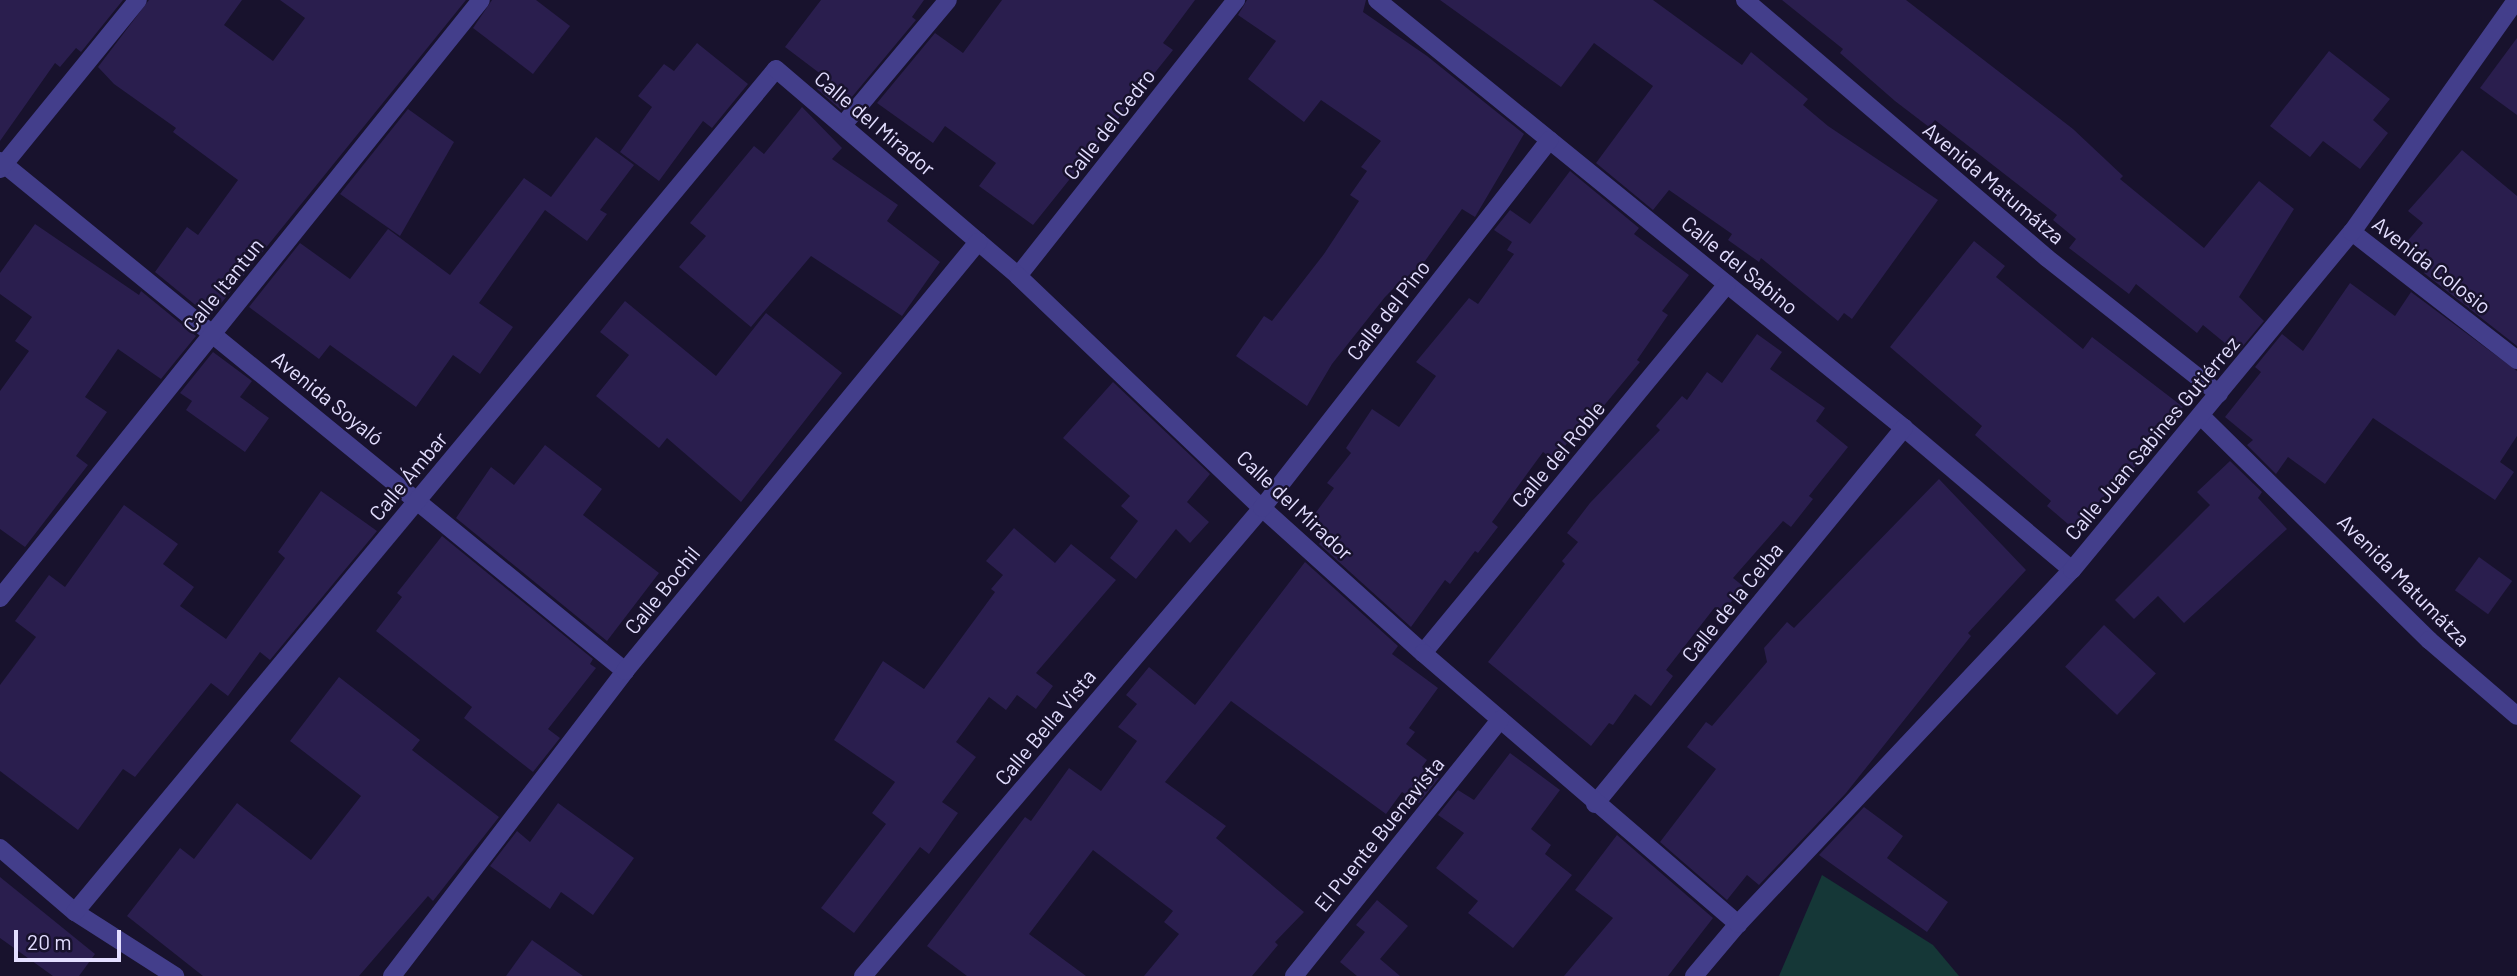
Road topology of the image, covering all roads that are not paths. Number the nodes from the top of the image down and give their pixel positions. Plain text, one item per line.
1 (138, 0) edge
2 (481, 0) edge
3 (948, 0) edge
4 (1236, 0) edge
5 (1377, 0) edge
6 (1745, 0) edge
7 (2515, 6) edge
8 (776, 69) joint
9 (842, 125) junction
10 (1550, 141) junction
11 (1, 165) edge
12 (2352, 232) junction
13 (978, 242) junction
14 (1018, 276) junction
15 (1727, 284) junction
16 (213, 334) junction
17 (2517, 360) edge
18 (2219, 394) junction
19 (2201, 416) junction
20 (1904, 428) junction
21 (417, 500) junction
22 (1262, 508) junction
23 (2072, 570) junction
24 (0, 598) edge
25 (1423, 653) junction
26 (625, 671) junction
27 (2517, 716) edge
28 (1500, 720) junction
29 (1595, 804) junction
30 (0, 848) edge
31 (75, 912) junction
32 (1738, 923) junction
33 (175, 976) edge
34 (392, 976) edge
35 (863, 976) edge
36 (1294, 976) edge
37 (1694, 976) edge

1 - 11 street
2 - 16 street, Calle Itantun
3 - 9 street
4 - 14 street, Calle del Cedro
5 - 10 street, Calle del Sabino
6 - 18 street, Avenida Matumátza
7 - 12 street, Calle Juan Sabines Gutiérrez
8 - 9 street, Calle del Mirador
8 - 21 street, Calle Ámbar
9 - 13 street, Calle del Mirador
10 - 15 street, Calle del Sabino
10 - 22 street, Calle del Pino
11 - 16 street, Avenida Soyaló
12 - 17 street, Avenida Colosio
12 - 18 street, Calle Juan Sabines Gutiérrez
13 - 14 street, Calle del Mirador
13 - 26 street, Calle Bochil
14 - 22 street, Calle del Mirador
15 - 20 street, Calle del Sabino
15 - 25 street, Calle del Roble
16 - 21 street, Avenida Soyaló
16 - 24 street, Calle Itantun
18 - 19 street, Calle Juan Sabines Gutiérrez
19 - 23 street, Calle Juan Sabines Gutiérrez
19 - 27 street, Avenida Matumátza
20 - 23 street, Calle del Sabino
20 - 29 street, Calle de la Ceiba
21 - 26 street, Avenida Soyaló
21 - 31 street, Calle Ámbar
22 - 25 street, Calle del Mirador
22 - 35 street, Calle Bella Vista
23 - 32 street, Calle Juan Sabines Gutiérrez
25 - 28 street, Calle del Mirador
26 - 34 street, Calle Bochil
28 - 29 street, Calle del Mirador
28 - 36 street, El Puente Buenavista
29 - 32 street, Calle del Mirador
30 - 31 street
31 - 33 street
32 - 37 street

